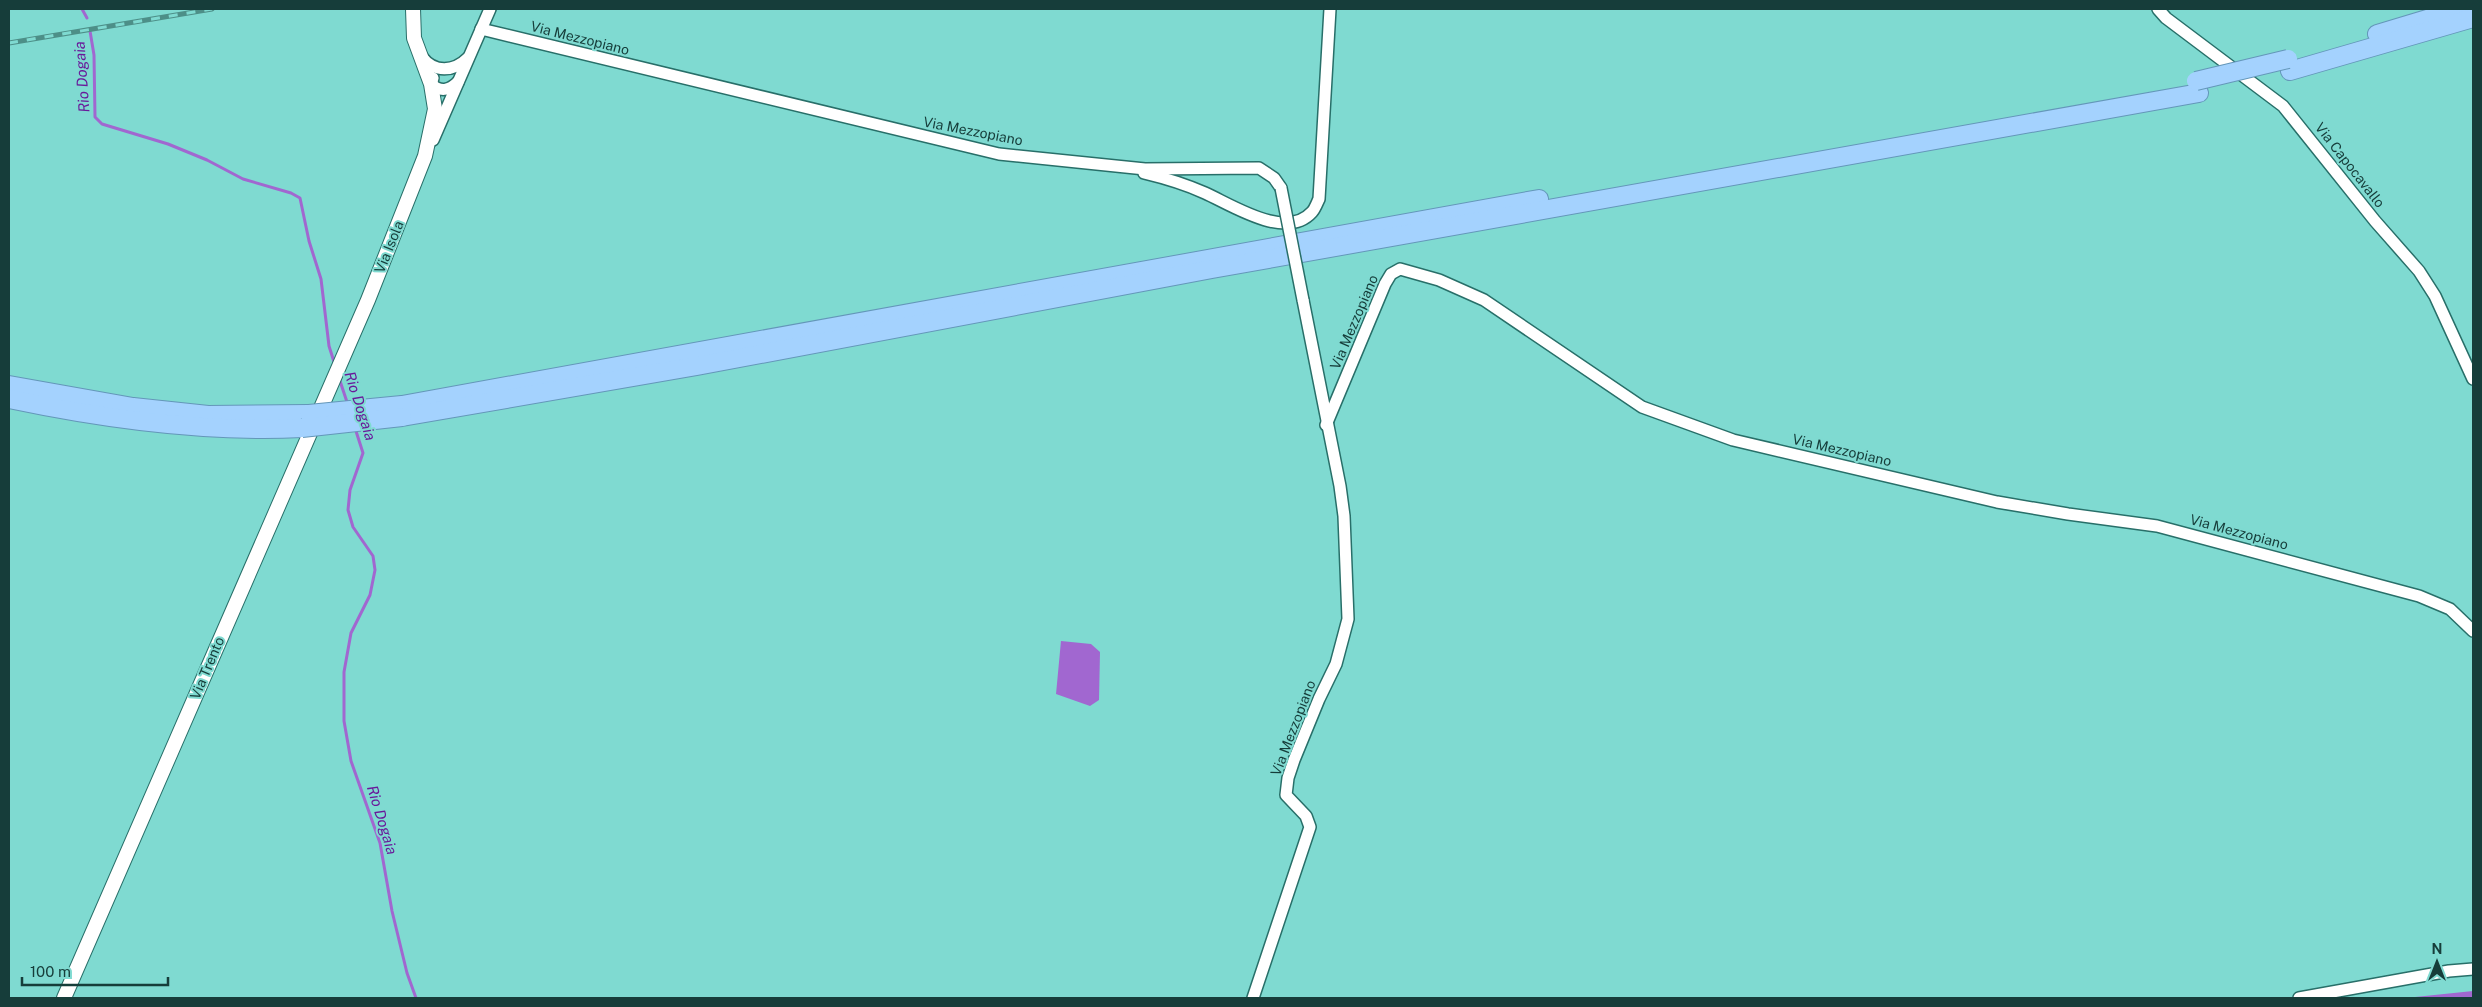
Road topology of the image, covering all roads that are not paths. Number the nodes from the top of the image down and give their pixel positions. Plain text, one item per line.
1 (413, 9) edge
2 (490, 9) edge
3 (1330, 9) edge
4 (2158, 9) edge
5 (2460, 9) edge
6 (2473, 18) edge
7 (482, 29) junction
8 (419, 54) junction
9 (2289, 65) junction
10 (455, 74) junction
11 (431, 84) junction
12 (425, 156) junction
13 (1120, 166) junction
14 (350, 338) joint
15 (2473, 379) edge
16 (9, 385) edge
17 (9, 399) edge
18 (306, 421) junction
19 (1326, 425) junction
20 (2473, 631) edge
21 (2473, 969) edge
22 (64, 998) edge
23 (1253, 998) edge
24 (2299, 998) edge

1 - 8 street, Via Isola
2 - 7 street, Via Isola
3 - 13 street
4 - 15 street, Via Capocavallo
5 - 9 highway
6 - 9 highway
7 - 10 street, Via Isola
7 - 13 street, Via Mezzopiano
8 - 10 street
8 - 11 street, Via Isola
9 - 18 highway, bridge
10 - 11 street, Via Isola
10 - 11 street, Via Isola
10 - 12 street, Via Isola
11 - 12 street, Via Isola
12 - 14 street, Via Isola
13 - 19 street, Via Mezzopiano, bridge
14 - 22 street, Via Trento
16 - 18 highway
17 - 18 highway
19 - 20 street, Via Mezzopiano
19 - 23 street, Via Mezzopiano
21 - 24 street

